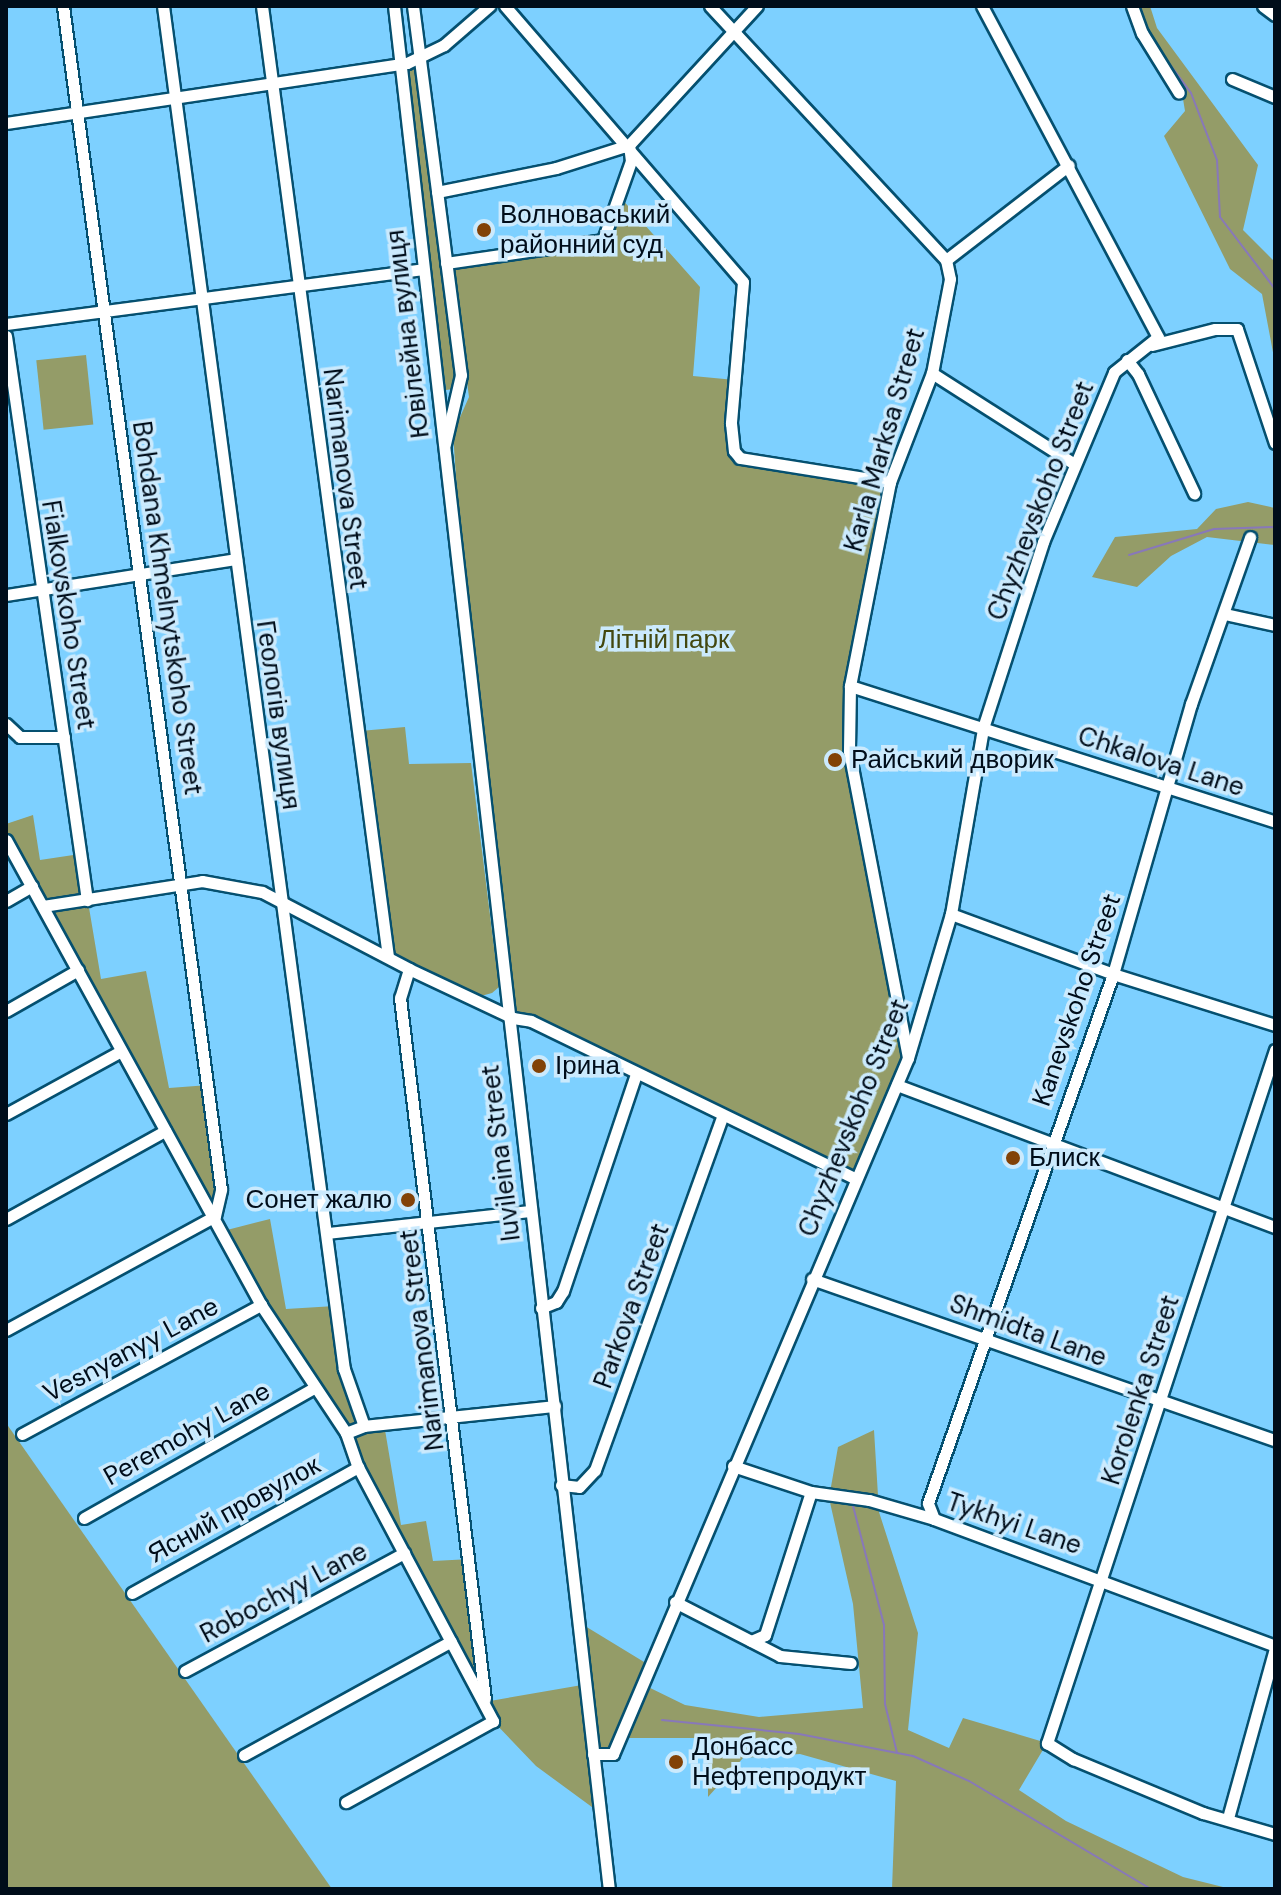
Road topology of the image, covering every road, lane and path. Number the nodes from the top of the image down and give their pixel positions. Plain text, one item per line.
1 (63, 6) edge
2 (163, 6) edge
3 (262, 6) edge
4 (394, 6) edge
5 (413, 6) edge
6 (489, 6) edge
7 (505, 6) edge
8 (710, 6) edge
9 (757, 6) edge
10 (982, 6) edge
11 (1132, 6) edge
12 (1263, 6) edge
13 (1275, 15) edge
14 (733, 32) junction
15 (420, 57) junction
16 (403, 64) junction
17 (1232, 79) dead end
18 (272, 86) junction
19 (1179, 93) dead end
20 (1275, 97) edge
21 (173, 100) junction
22 (78, 113) junction
23 (6, 123) edge
24 (629, 145) junction
25 (1069, 165) junction
26 (437, 192) junction
27 (946, 260) junction
28 (446, 263) junction
29 (421, 269) junction
30 (298, 283) junction
31 (201, 299) junction
32 (105, 311) junction
33 (6, 324) edge
34 (6, 336) edge
35 (1152, 345) junction
36 (1127, 360) junction
37 (932, 373) junction
38 (435, 391) junction
39 (461, 394) junction
40 (1275, 443) edge
41 (444, 449) junction
42 (1073, 463) junction
43 (890, 482) junction
44 (1194, 493) dead end
45 (1250, 537) dead end
46 (236, 559) junction
47 (138, 576) junction
48 (41, 591) junction
49 (6, 595) edge
50 (1225, 614) junction
51 (1275, 625) edge
52 (850, 686) junction
53 (6, 724) edge
54 (983, 728) junction
55 (64, 737) junction
56 (1168, 788) junction
57 (1275, 822) edge
58 (6, 840) edge
59 (184, 885) junction
60 (32, 886) junction
61 (87, 900) junction
62 (6, 901) edge
63 (281, 901) junction
64 (43, 906) junction
65 (951, 914) junction
66 (388, 957) junction
67 (409, 969) junction
68 (78, 970) junction
69 (1113, 974) junction
70 (6, 1011) edge
71 (507, 1015) junction
72 (1275, 1025) edge
73 (1275, 1050) edge
74 (121, 1051) junction
75 (908, 1058) junction
76 (636, 1074) junction
77 (897, 1085) junction
78 (6, 1114) edge
79 (722, 1117) junction
80 (165, 1131) junction
81 (1051, 1143) junction
82 (854, 1178) junction
83 (1225, 1208) junction
84 (529, 1211) junction
85 (215, 1216) junction
86 (6, 1219) edge
87 (430, 1221) junction
88 (1275, 1227) edge
89 (327, 1233) junction
90 (812, 1279) junction
91 (261, 1305) junction
92 (541, 1308) junction
93 (6, 1330) edge
94 (982, 1337) junction
95 (312, 1389) junction
96 (1159, 1402) junction
97 (555, 1406) junction
98 (453, 1417) junction
99 (364, 1426) junction
100 (346, 1433) junction
101 (22, 1434) dead end
102 (1275, 1440) edge
103 (733, 1466) junction
104 (358, 1467) junction
105 (561, 1485) junction
106 (811, 1492) junction
107 (84, 1518) dead end
108 (934, 1519) junction
109 (404, 1553) junction
110 (1102, 1578) junction
111 (132, 1593) dead end
112 (675, 1602) junction
113 (451, 1641) junction
114 (751, 1641) junction
115 (1275, 1648) edge
116 (851, 1663) dead end
117 (185, 1671) dead end
118 (486, 1707) junction
119 (593, 1754) junction
120 (244, 1755) dead end
121 (346, 1802) dead end
122 (1228, 1818) junction
123 (1275, 1834) edge
124 (609, 1889) edge

1 - 22 street, Bohdana Khmelnytskoho Street
2 - 21 street, Геологів вулиця
3 - 18 street, Narimanova Street
4 - 16 street, Ювілейна вулиця
5 - 15 street, Ювілейна вулиця
6 - 15 street
7 - 24 street
8 - 14 street
9 - 14 street
10 - 25 street
11 - 19 street
12 - 13 street
14 - 24 street
14 - 27 street
15 - 16 street
15 - 26 street, Ювілейна вулиця
16 - 18 street
16 - 29 street, Ювілейна вулиця
17 - 20 street
18 - 21 street
18 - 30 street, Narimanova Street
21 - 22 street
21 - 31 street, Геологів вулиця
22 - 23 street
22 - 32 street, Bohdana Khmelnytskoho Street
24 - 26 street
24 - 28 street
24 - 43 street
25 - 27 street
25 - 35 street
26 - 28 street, Ювілейна вулиця
27 - 37 street, Karla Marksa Street
28 - 39 street, Ювілейна вулиця
29 - 30 street
29 - 38 street, Ювілейна вулиця
30 - 31 street
30 - 66 street, Narimanova Street
31 - 32 street
31 - 46 street, Геологів вулиця
32 - 33 street
32 - 47 street, Bohdana Khmelnytskoho Street
34 - 48 street, Fialkovskoho Street
35 - 36 street, Chyzhevskoho Street
35 - 40 street, Chyzhevskoho Street
36 - 42 street, Chyzhevskoho Street
36 - 44 street
37 - 42 street
37 - 43 street, Karla Marksa Street
38 - 39 street
38 - 41 street, Ювілейна вулиця
39 - 41 street, Ювілейна вулиця
41 - 71 street, Iuvileina Street
42 - 54 street, Chyzhevskoho Street
43 - 52 street, Karla Marksa Street
45 - 50 street, Kanevskoho Street
46 - 47 street
46 - 63 street, Геологів вулиця
47 - 48 street
47 - 59 street, Bohdana Khmelnytskoho Street
48 - 49 street
48 - 55 street, Fialkovskoho Street
50 - 51 street
50 - 56 street, Kanevskoho Street
52 - 54 street, Chkalova Lane
52 - 75 street, Karla Marksa Street
53 - 55 street
54 - 56 street, Chkalova Lane
54 - 65 street, Chyzhevskoho Street
55 - 61 street, Fialkovskoho Street
56 - 57 street, Chkalova Lane
56 - 69 street, Kanevskoho Street
58 - 60 street
59 - 61 street
59 - 63 street
59 - 85 street, Bohdana Khmelnytskoho Street
60 - 62 street
60 - 64 street
61 - 64 street
63 - 66 street
63 - 89 street, Геологів вулиця
64 - 68 street
65 - 69 street
65 - 75 street, Chyzhevskoho Street
66 - 67 street
67 - 71 street
67 - 87 street, Narimanova Street
68 - 70 street
68 - 74 street
69 - 72 street
69 - 81 street, Kanevskoho Street
71 - 76 street
71 - 84 street, Iuvileina Street
73 - 83 street, Korolenka Street
74 - 78 street
74 - 80 street
75 - 77 street, Chyzhevskoho Street
76 - 79 street
76 - 92 street
77 - 81 street
77 - 82 street, Chyzhevskoho Street
79 - 82 street
79 - 105 street, Parkova Street
80 - 85 street
80 - 86 street
81 - 83 street
81 - 94 street, Kanevskoho Street
82 - 90 street, Chyzhevskoho Street
83 - 88 street
83 - 96 street, Korolenka Street
84 - 87 street
84 - 92 street, Iuvileina Street
85 - 91 street
85 - 93 street
87 - 89 street
87 - 98 street, Narimanova Street
89 - 99 street, Геологів вулиця
90 - 94 street, Shmidta Lane
90 - 103 street, Chyzhevskoho Street
91 - 95 street
91 - 101 street, Vesnyanyy Lane
92 - 97 street, Iuvileina Street
94 - 96 street, Shmidta Lane
94 - 108 street, Kanevskoho Street
95 - 100 street
95 - 107 street, Peremohy Lane
96 - 102 street, Shmidta Lane
96 - 110 street, Korolenka Street
97 - 98 street
97 - 105 street, Iuvileina Street
98 - 99 street
98 - 118 street, Narimanova Street
99 - 100 street
100 - 104 street
103 - 106 street, Tykhyi Lane
103 - 112 street, Chyzhevskoho Street
104 - 109 street
104 - 111 street, Ясний провулок
105 - 119 street, Iuvileina Street
106 - 108 street, Tykhyi Lane
106 - 114 street
108 - 110 street, Tykhyi Lane
109 - 113 street
109 - 117 street, Robochyy Lane
110 - 115 street, Tykhyi Lane
110 - 122 street, Korolenka Street
112 - 114 street
112 - 119 street, Chyzhevskoho Street
113 - 118 street
113 - 120 street
114 - 116 street
115 - 122 street
118 - 121 street
119 - 124 street, Iuvileina Street
122 - 123 street

